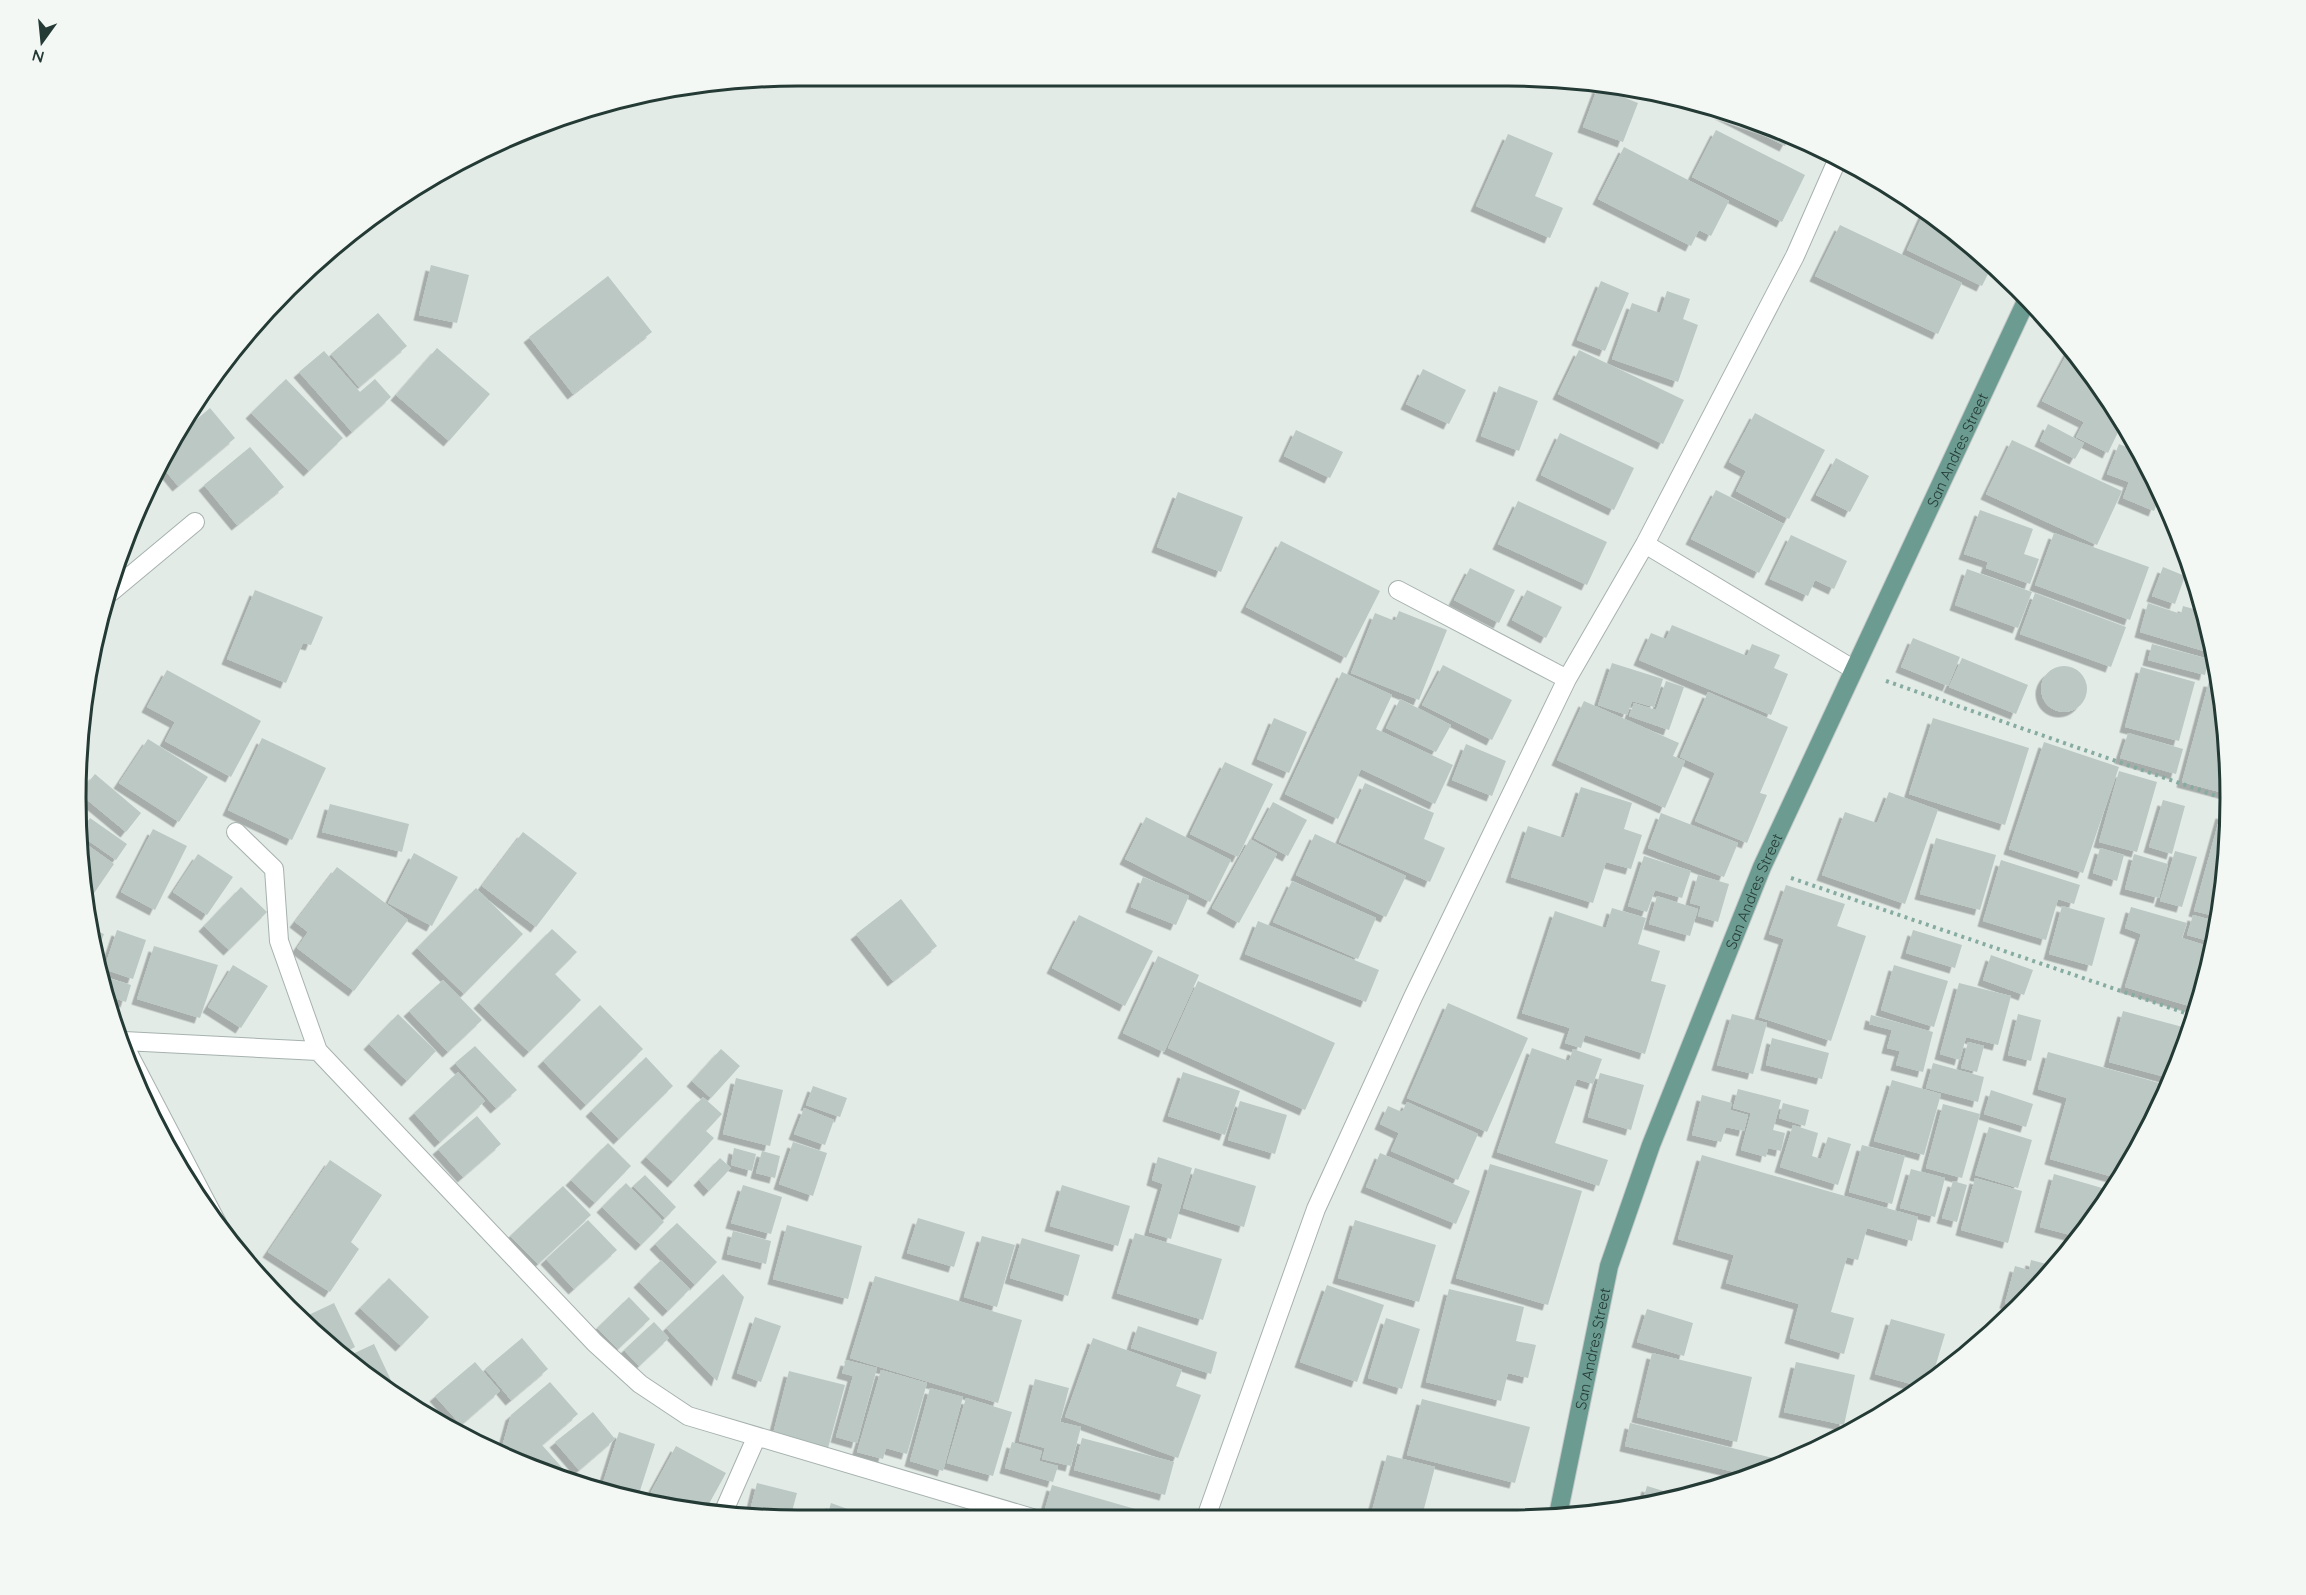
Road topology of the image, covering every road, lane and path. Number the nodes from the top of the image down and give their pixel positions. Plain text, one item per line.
1 (1835, 165) edge
2 (2024, 306) edge
3 (195, 522) dead end
4 (1645, 544) junction
5 (118, 586) edge
6 (1398, 590) dead end
7 (1853, 669) junction
8 (1567, 679) junction
9 (2220, 797) edge
10 (236, 832) dead end
11 (1762, 867) junction
12 (2187, 1013) edge
13 (129, 1041) edge
14 (318, 1051) junction
15 (756, 1438) junction
16 (726, 1505) edge
17 (1560, 1508) edge
18 (1004, 1510) edge
19 (1209, 1510) edge

1 - 4 street
2 - 7 main road, San Andres Street
3 - 5 street
4 - 7 street
4 - 8 street
6 - 8 street
7 - 9 path
7 - 11 main road, San Andres Street
8 - 19 street
10 - 14 street
11 - 12 path
11 - 17 main road, San Andres Street
13 - 14 street
14 - 15 street
15 - 16 street
15 - 18 street

